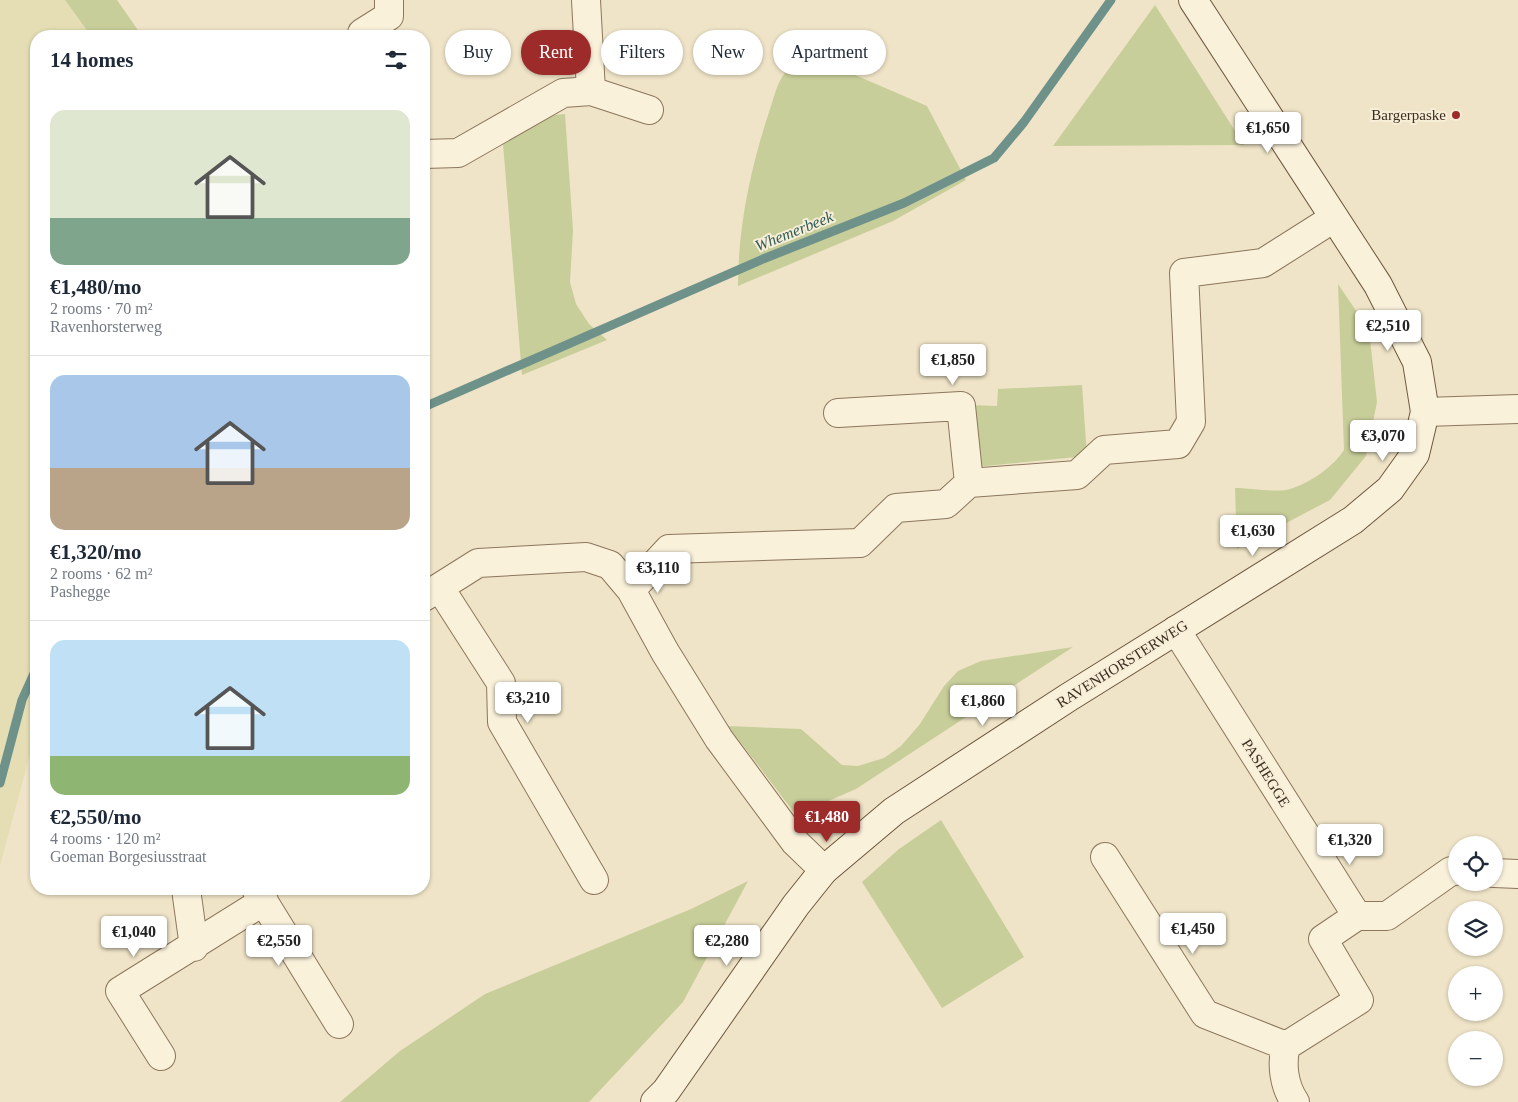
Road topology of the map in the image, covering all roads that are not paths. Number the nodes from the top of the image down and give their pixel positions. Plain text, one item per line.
1 (389, 0) edge
2 (586, 0) edge
3 (1193, 0) edge
4 (367, 30) edge
5 (590, 91) junction
6 (649, 110) dead end
7 (430, 154) edge
8 (1334, 218) junction
9 (1518, 410) edge
10 (1425, 412) junction
11 (838, 413) dead end
12 (969, 483) junction
13 (631, 590) junction
14 (432, 592) edge
15 (1176, 630) junction
16 (1105, 856) dead end
17 (824, 870) junction
18 (1448, 873) edge
19 (1503, 873) edge
20 (1518, 874) edge
21 (594, 880) dead end
22 (187, 895) edge
23 (260, 895) edge
24 (1356, 916) junction
25 (194, 946) junction
26 (339, 1024) dead end
27 (1286, 1046) junction
28 (161, 1056) dead end
29 (655, 1102) edge
30 (1295, 1102) edge

1 - 4 street
2 - 5 street
3 - 8 street
5 - 6 street
5 - 7 street
8 - 10 street
8 - 12 street
9 - 10 street
10 - 15 street, RAVENHORSTERWEG
11 - 12 street
12 - 13 street
13 - 14 street
13 - 17 street
14 - 21 street
15 - 17 street, RAVENHORSTERWEG
15 - 24 street, PASHEGGE
16 - 27 street
17 - 29 street, RAVENHORSTERWEG
18 - 24 street
19 - 20 street
22 - 25 street
23 - 25 street
23 - 26 street
24 - 27 street
25 - 28 street
27 - 30 street

